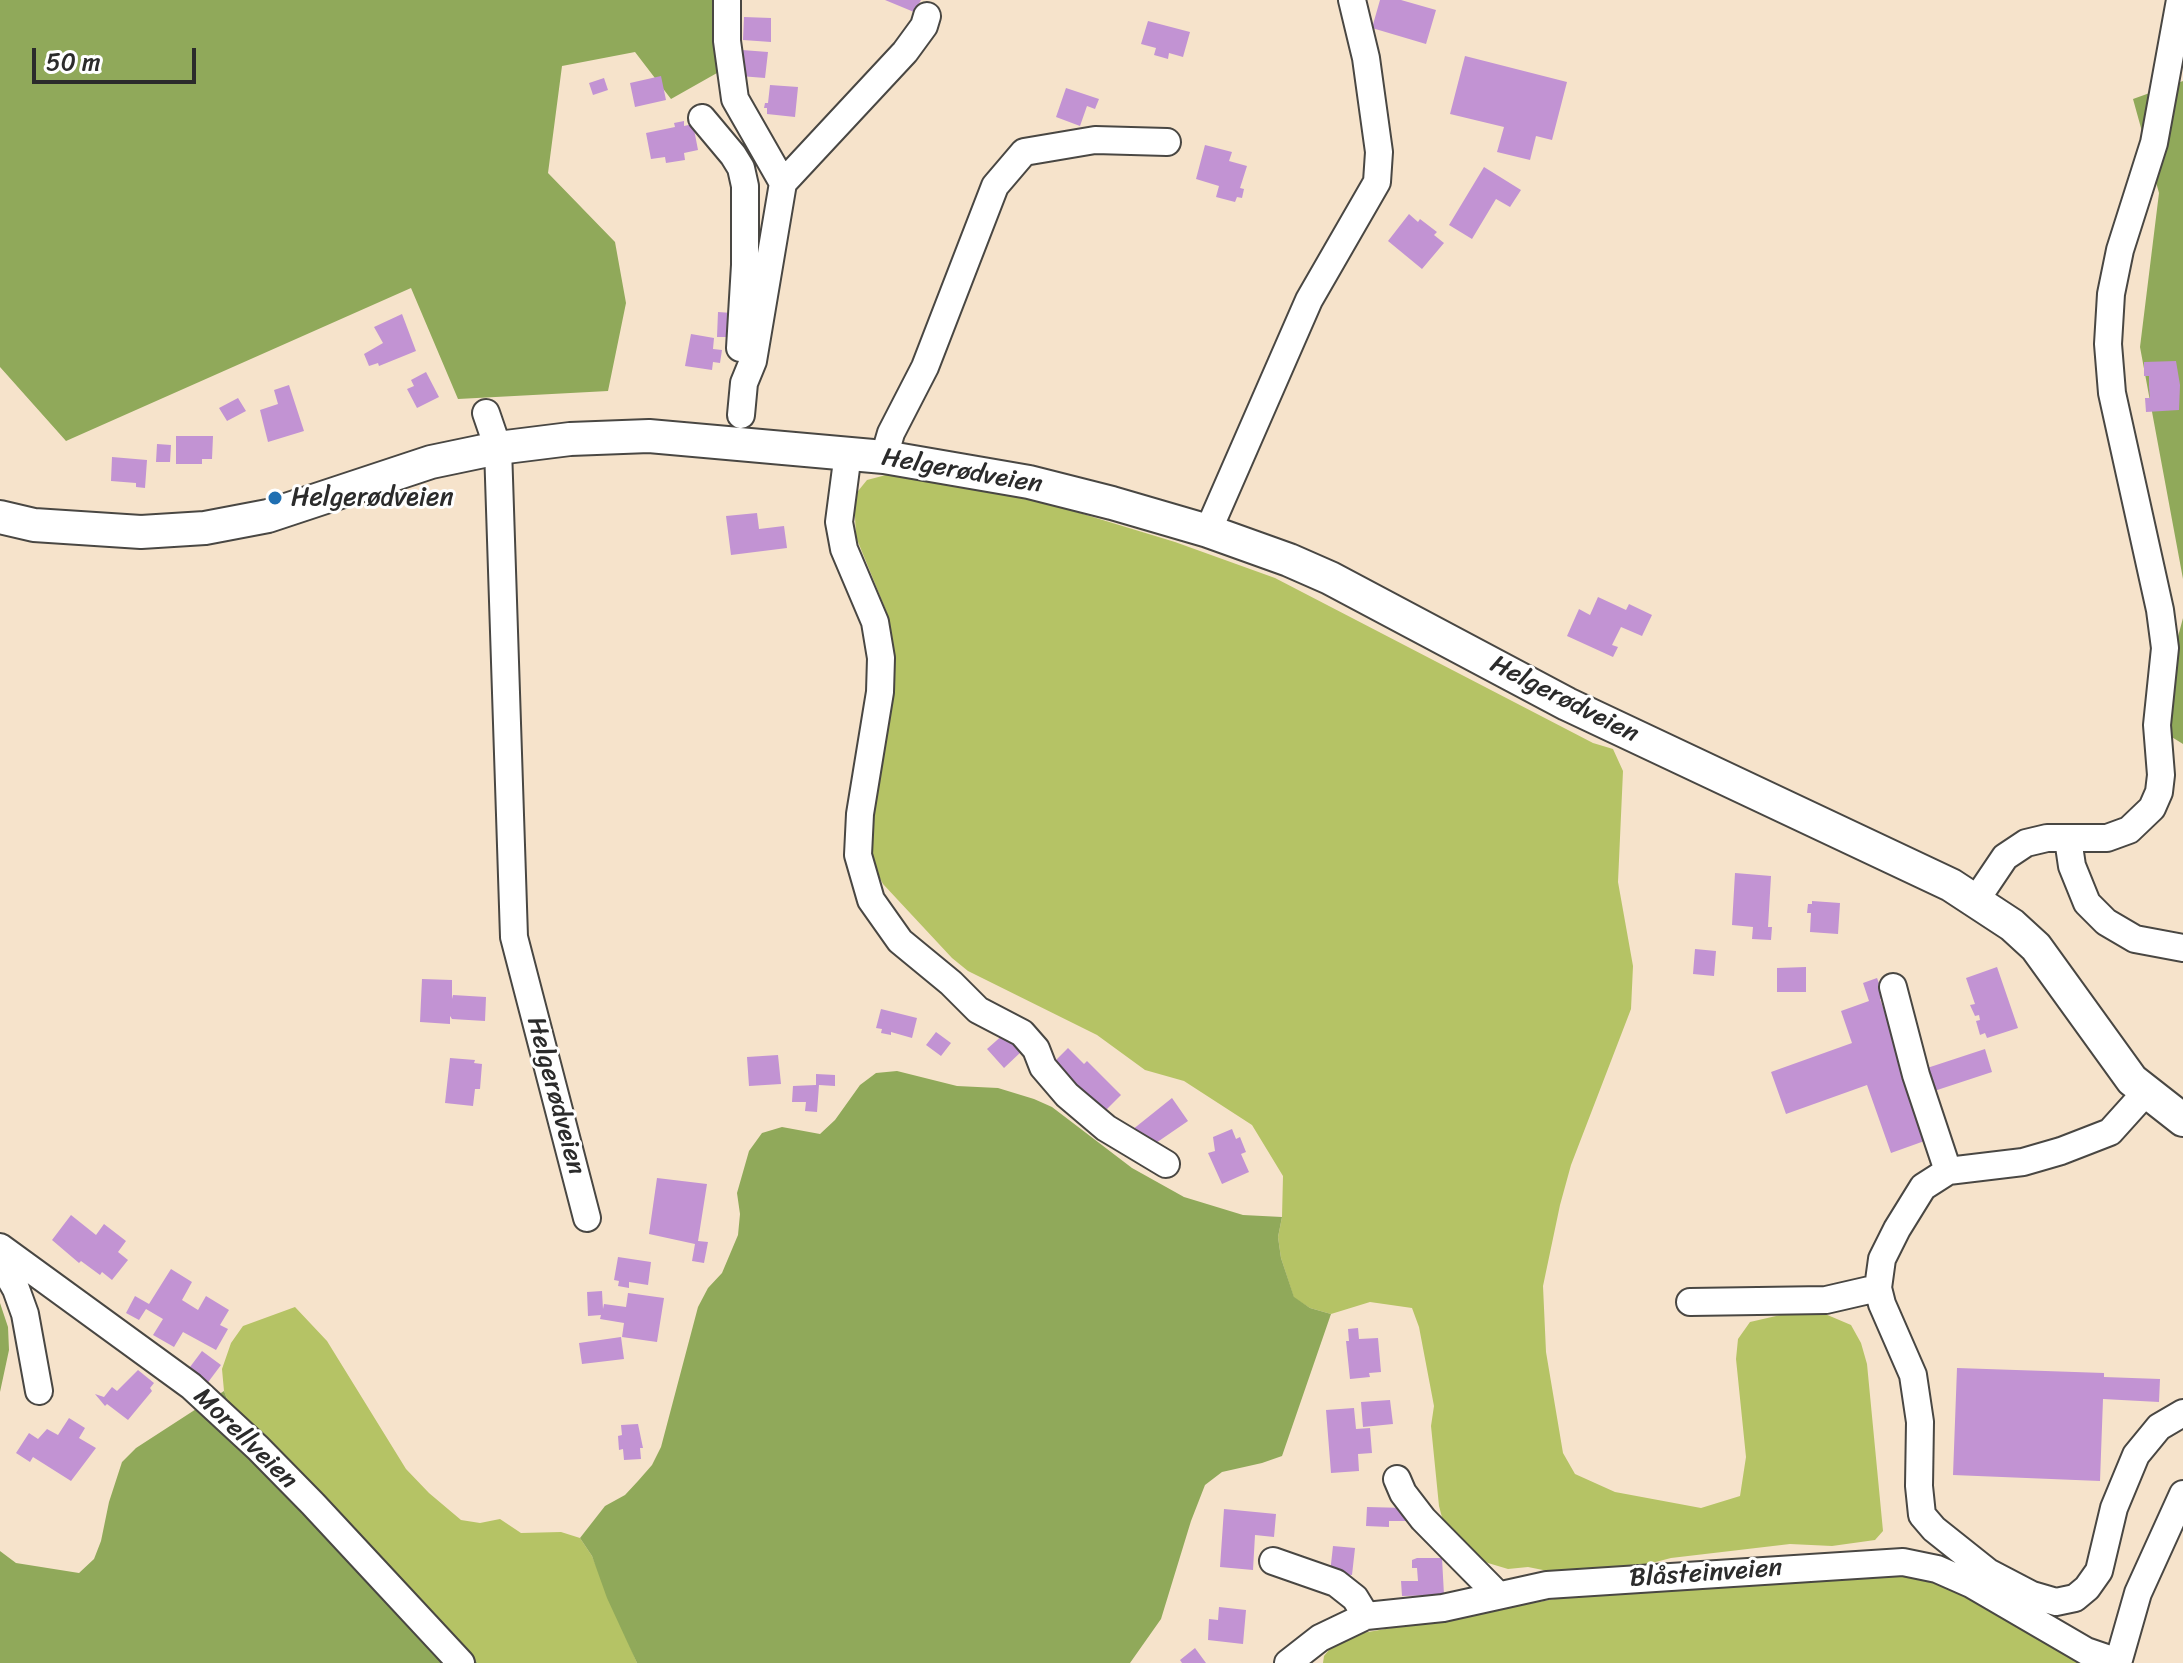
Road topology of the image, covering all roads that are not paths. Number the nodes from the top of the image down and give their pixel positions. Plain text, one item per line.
1 (727, 0) edge
2 (1352, 0) edge
3 (2180, 0) edge
4 (927, 16) dead end
5 (702, 118) dead end
6 (1167, 142) dead end
7 (783, 183) junction
8 (744, 383) junction
9 (486, 413) dead end
10 (741, 415) dead end
11 (498, 448) junction
12 (848, 453) junction
13 (884, 457) junction
14 (0, 517) edge
15 (1208, 531) junction
16 (2068, 839) junction
17 (1976, 900) junction
18 (2181, 946) edge
19 (1893, 987) dead end
20 (2146, 1092) junction
21 (2183, 1120) edge
22 (1166, 1164) dead end
23 (1948, 1171) junction
24 (587, 1218) dead end
25 (0, 1247) edge
26 (0, 1261) edge
27 (1878, 1288) junction
28 (1690, 1302) dead end
29 (39, 1391) dead end
30 (2183, 1413) edge
31 (1397, 1479) dead end
32 (2183, 1494) edge
33 (1273, 1561) dead end
34 (1497, 1594) junction
35 (1366, 1616) junction
36 (2118, 1662) edge
37 (461, 1663) edge
38 (1288, 1663) edge

1 - 7 street
2 - 15 street
3 - 16 street
4 - 7 street
5 - 8 street
6 - 13 street
7 - 8 street
8 - 10 street
9 - 11 street
11 - 12 main road, Helgerødveien
11 - 14 main road, Helgerødveien
11 - 24 street, Helgerødveien
12 - 13 main road, Helgerødveien
12 - 22 street, Helgerødveien
13 - 15 main road, Helgerødveien
15 - 17 main road, Helgerødveien
16 - 17 street
16 - 18 street
17 - 20 main road, Helgerødveien
19 - 23 street
20 - 21 main road, Helgerødveien
20 - 23 street
23 - 27 street
25 - 37 street, Morellveien
26 - 29 street
27 - 28 street
27 - 30 street
31 - 34 street
32 - 36 street, Blåsteinveien
33 - 35 street
34 - 35 street, Blåsteinveien
34 - 36 street, Blåsteinveien
35 - 38 street, Blåsteinveien

